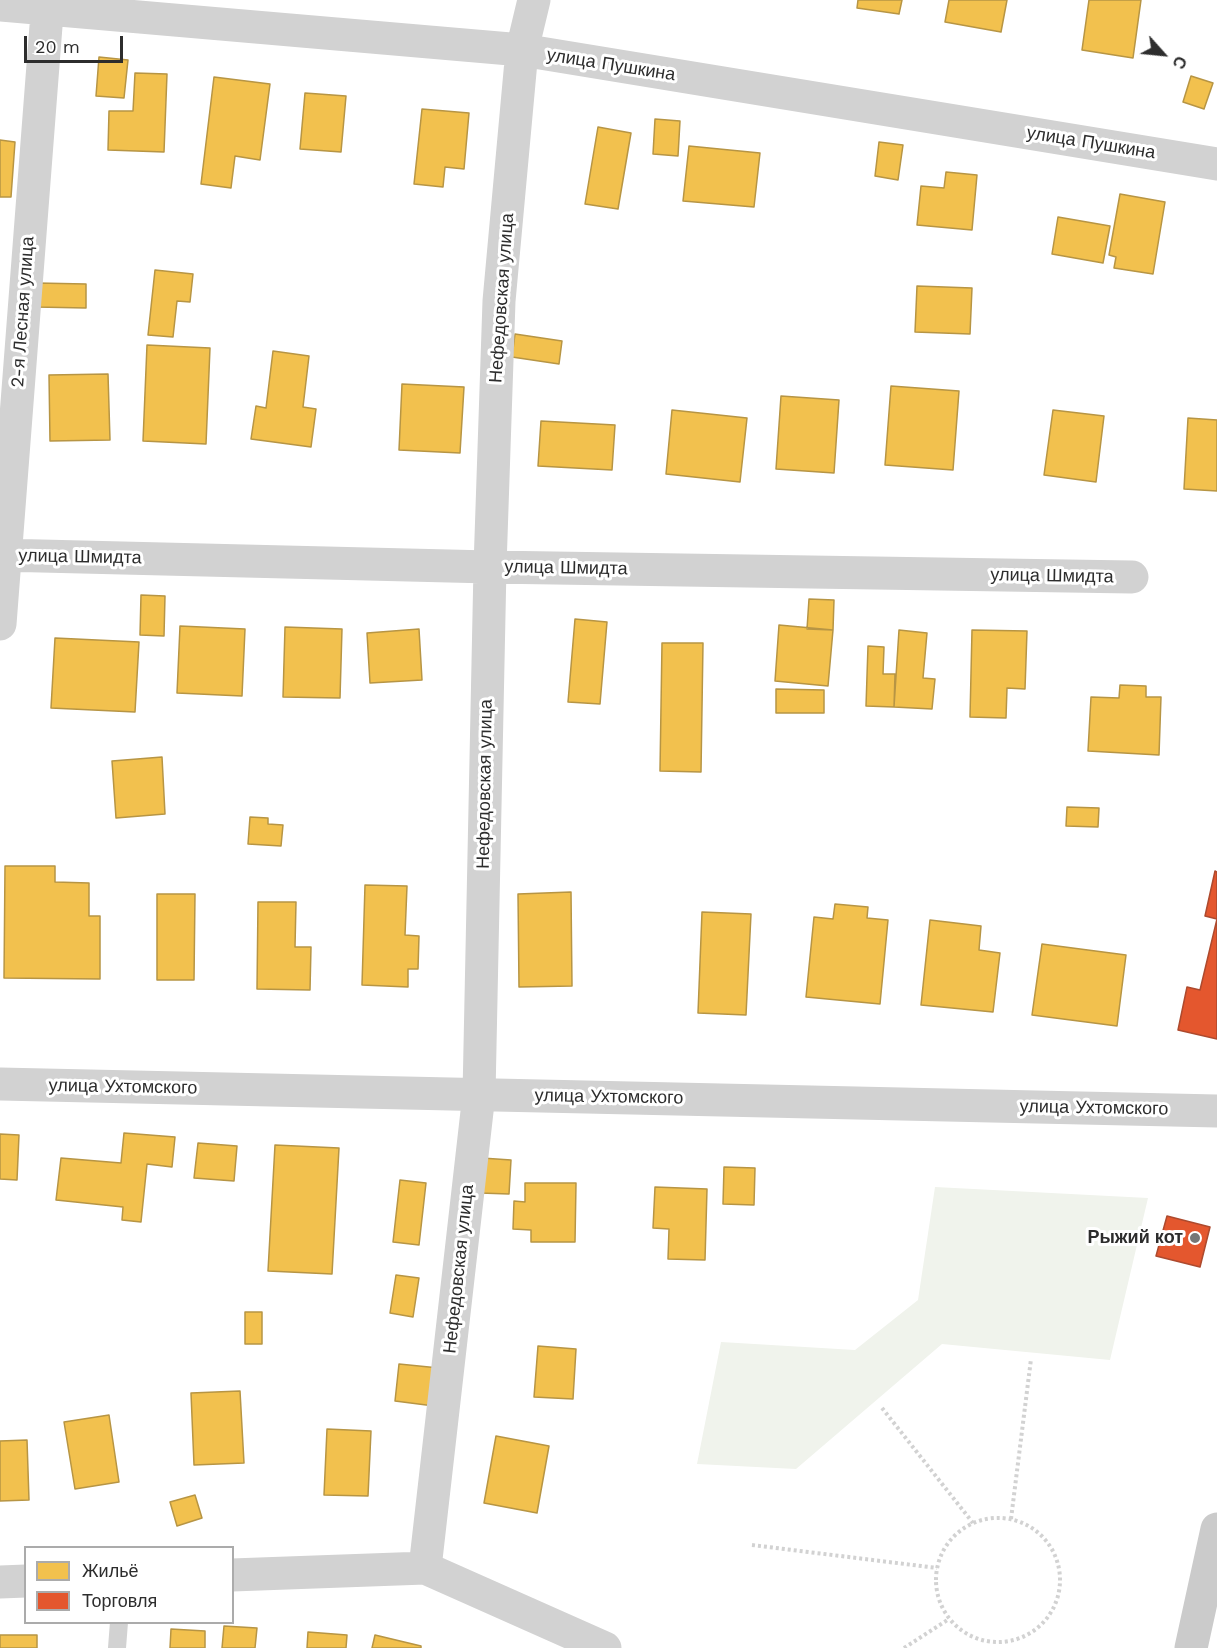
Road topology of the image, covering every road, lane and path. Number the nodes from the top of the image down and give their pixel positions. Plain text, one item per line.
1 (534, 0) edge
2 (47, 4) edge
3 (0, 5) edge
4 (522, 50) junction
5 (1217, 164) edge
6 (2, 555) edge
7 (490, 567) junction
8 (1132, 577) dead end
9 (0, 624) edge
10 (0, 1084) edge
11 (479, 1094) junction
12 (1217, 1111) edge
13 (1031, 1359) dead end
14 (882, 1408) dead end
15 (1011, 1519) junction
16 (973, 1523) junction
17 (1217, 1529) edge
18 (752, 1545) dead end
19 (425, 1568) junction
20 (937, 1568) junction
21 (234, 1575) edge
22 (24, 1581) edge
23 (0, 1582) edge
24 (949, 1619) junction
25 (119, 1624) edge
26 (987, 1642) junction
27 (117, 1648) edge
28 (604, 1648) edge
29 (904, 1648) edge
30 (986, 1648) edge
31 (1191, 1648) edge

1 - 4 street, Нефедовская улица
2 - 3 street, улица Пушкина
2 - 4 street, улица Пушкина
2 - 6 street, 2-я Лесная улица
4 - 5 street, улица Пушкина
4 - 7 street, Нефедовская улица
6 - 7 street, улица Шмидта
6 - 9 street, 2-я Лесная улица
7 - 8 street, улица Шмидта
7 - 11 street, Нефедовская улица
10 - 11 street, улица Ухтомского
11 - 12 street, улица Ухтомского
11 - 19 street, Нефедовская улица
13 - 15 path
14 - 16 path
15 - 16 path
15 - 26 path
16 - 20 path
17 - 31 main road
18 - 20 path
19 - 21 street
19 - 28 street
20 - 24 path
22 - 23 street
24 - 26 path
24 - 29 path
25 - 27 lane
26 - 30 path

